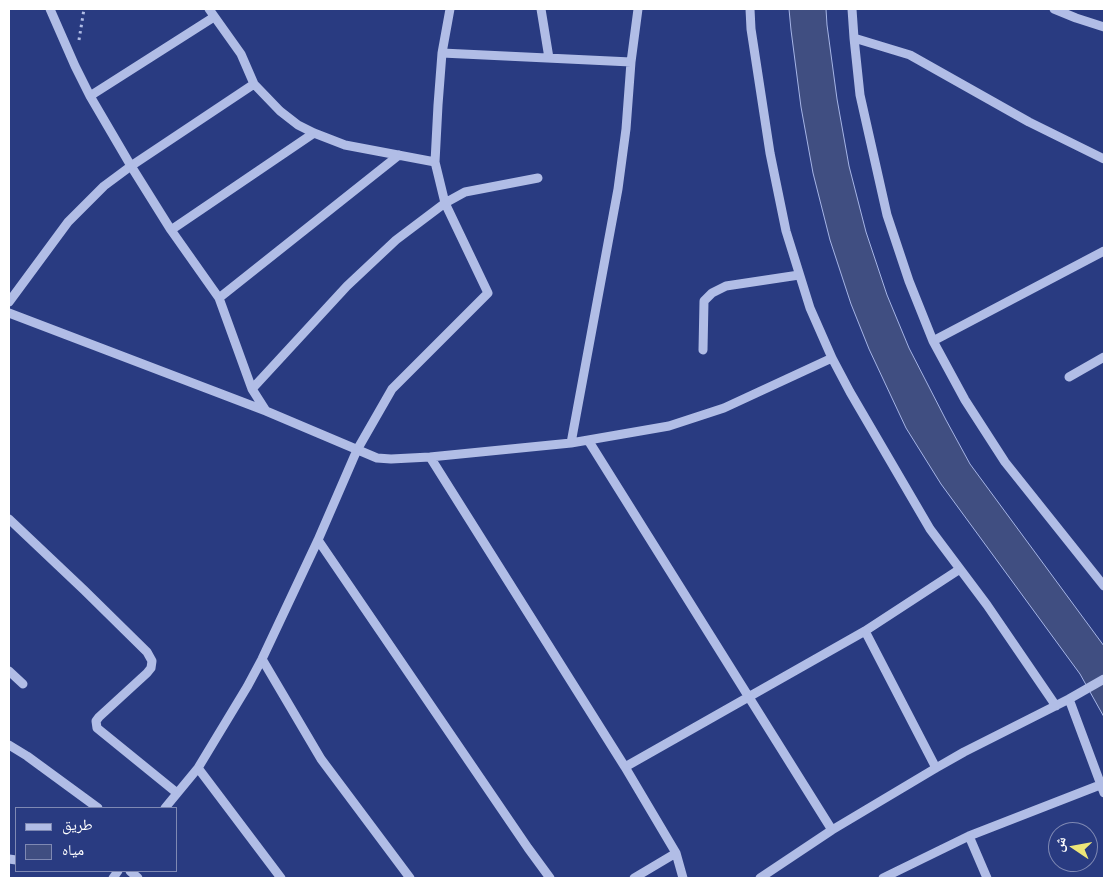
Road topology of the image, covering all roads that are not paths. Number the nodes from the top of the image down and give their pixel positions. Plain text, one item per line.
1 (50, 9) edge
2 (450, 9) edge
3 (541, 9) edge
4 (638, 9) edge
5 (750, 9) edge
6 (852, 9) edge
7 (1054, 9) edge
8 (212, 13) edge
9 (1104, 27) edge
10 (854, 38) junction
11 (442, 53) junction
12 (549, 58) junction
13 (632, 62) junction
14 (254, 84) junction
15 (90, 96) junction
16 (314, 133) junction
17 (399, 155) junction
18 (1104, 159) edge
19 (435, 162) junction
20 (130, 166) junction
21 (538, 178) dead end
22 (445, 203) junction
23 (171, 230) junction
24 (1104, 251) edge
25 (800, 275) junction
26 (219, 298) junction
27 (9, 302) edge
28 (9, 314) edge
29 (933, 342) junction
30 (703, 350) dead end
31 (1104, 357) edge
32 (832, 358) junction
33 (1069, 377) dead end
34 (252, 389) junction
35 (266, 411) junction
36 (588, 440) junction
37 (571, 442) junction
38 (357, 450) junction
39 (430, 457) junction
40 (9, 519) edge
41 (318, 540) junction
42 (960, 569) junction
43 (1104, 586) edge
44 (865, 631) junction
45 (262, 659) junction
46 (9, 672) edge
47 (1104, 679) edge
48 (23, 684) dead end
49 (749, 697) junction
50 (1069, 699) junction
51 (1056, 706) junction
52 (9, 745) edge
53 (625, 767) junction
54 (198, 768) junction
55 (936, 768) junction
56 (1102, 789) edge
57 (177, 793) junction
58 (97, 807) edge
59 (165, 807) edge
60 (832, 830) junction
61 (970, 836) junction
62 (676, 853) junction
63 (281, 878) edge
64 (410, 878) edge
65 (550, 878) edge
66 (634, 878) edge
67 (683, 878) edge
68 (760, 878) edge
69 (883, 878) edge
70 (987, 878) edge

1 - 15 street
2 - 11 street
3 - 12 street
4 - 13 street
5 - 25 street
6 - 10 street
7 - 9 street
8 - 14 street
8 - 15 street
10 - 18 street
10 - 29 street
11 - 12 street
11 - 19 street
12 - 13 street
13 - 37 street
14 - 16 street
14 - 20 street
15 - 20 street
16 - 17 street
16 - 23 street
17 - 19 street
17 - 26 street
19 - 22 street
20 - 23 street
20 - 27 street
21 - 22 street
22 - 34 street
22 - 38 street
23 - 26 street
24 - 29 street
25 - 30 street
25 - 32 street
26 - 34 street
28 - 35 street
29 - 43 street
31 - 33 street
32 - 36 street
32 - 42 street
34 - 35 street
35 - 38 street
36 - 37 street
36 - 49 street
37 - 39 street
38 - 39 street
38 - 41 street
39 - 53 street
40 - 57 street
41 - 45 street
41 - 65 street
42 - 44 street
42 - 51 street
44 - 49 street
44 - 55 street
45 - 54 street
45 - 64 street
46 - 48 street
47 - 50 street
49 - 53 street
49 - 60 street
50 - 51 street
50 - 56 street
51 - 55 street
52 - 58 street
53 - 62 street
54 - 57 street
54 - 63 street
55 - 60 street
56 - 61 street
57 - 59 street
60 - 68 street
61 - 69 street
61 - 70 street
62 - 66 street
62 - 67 street

